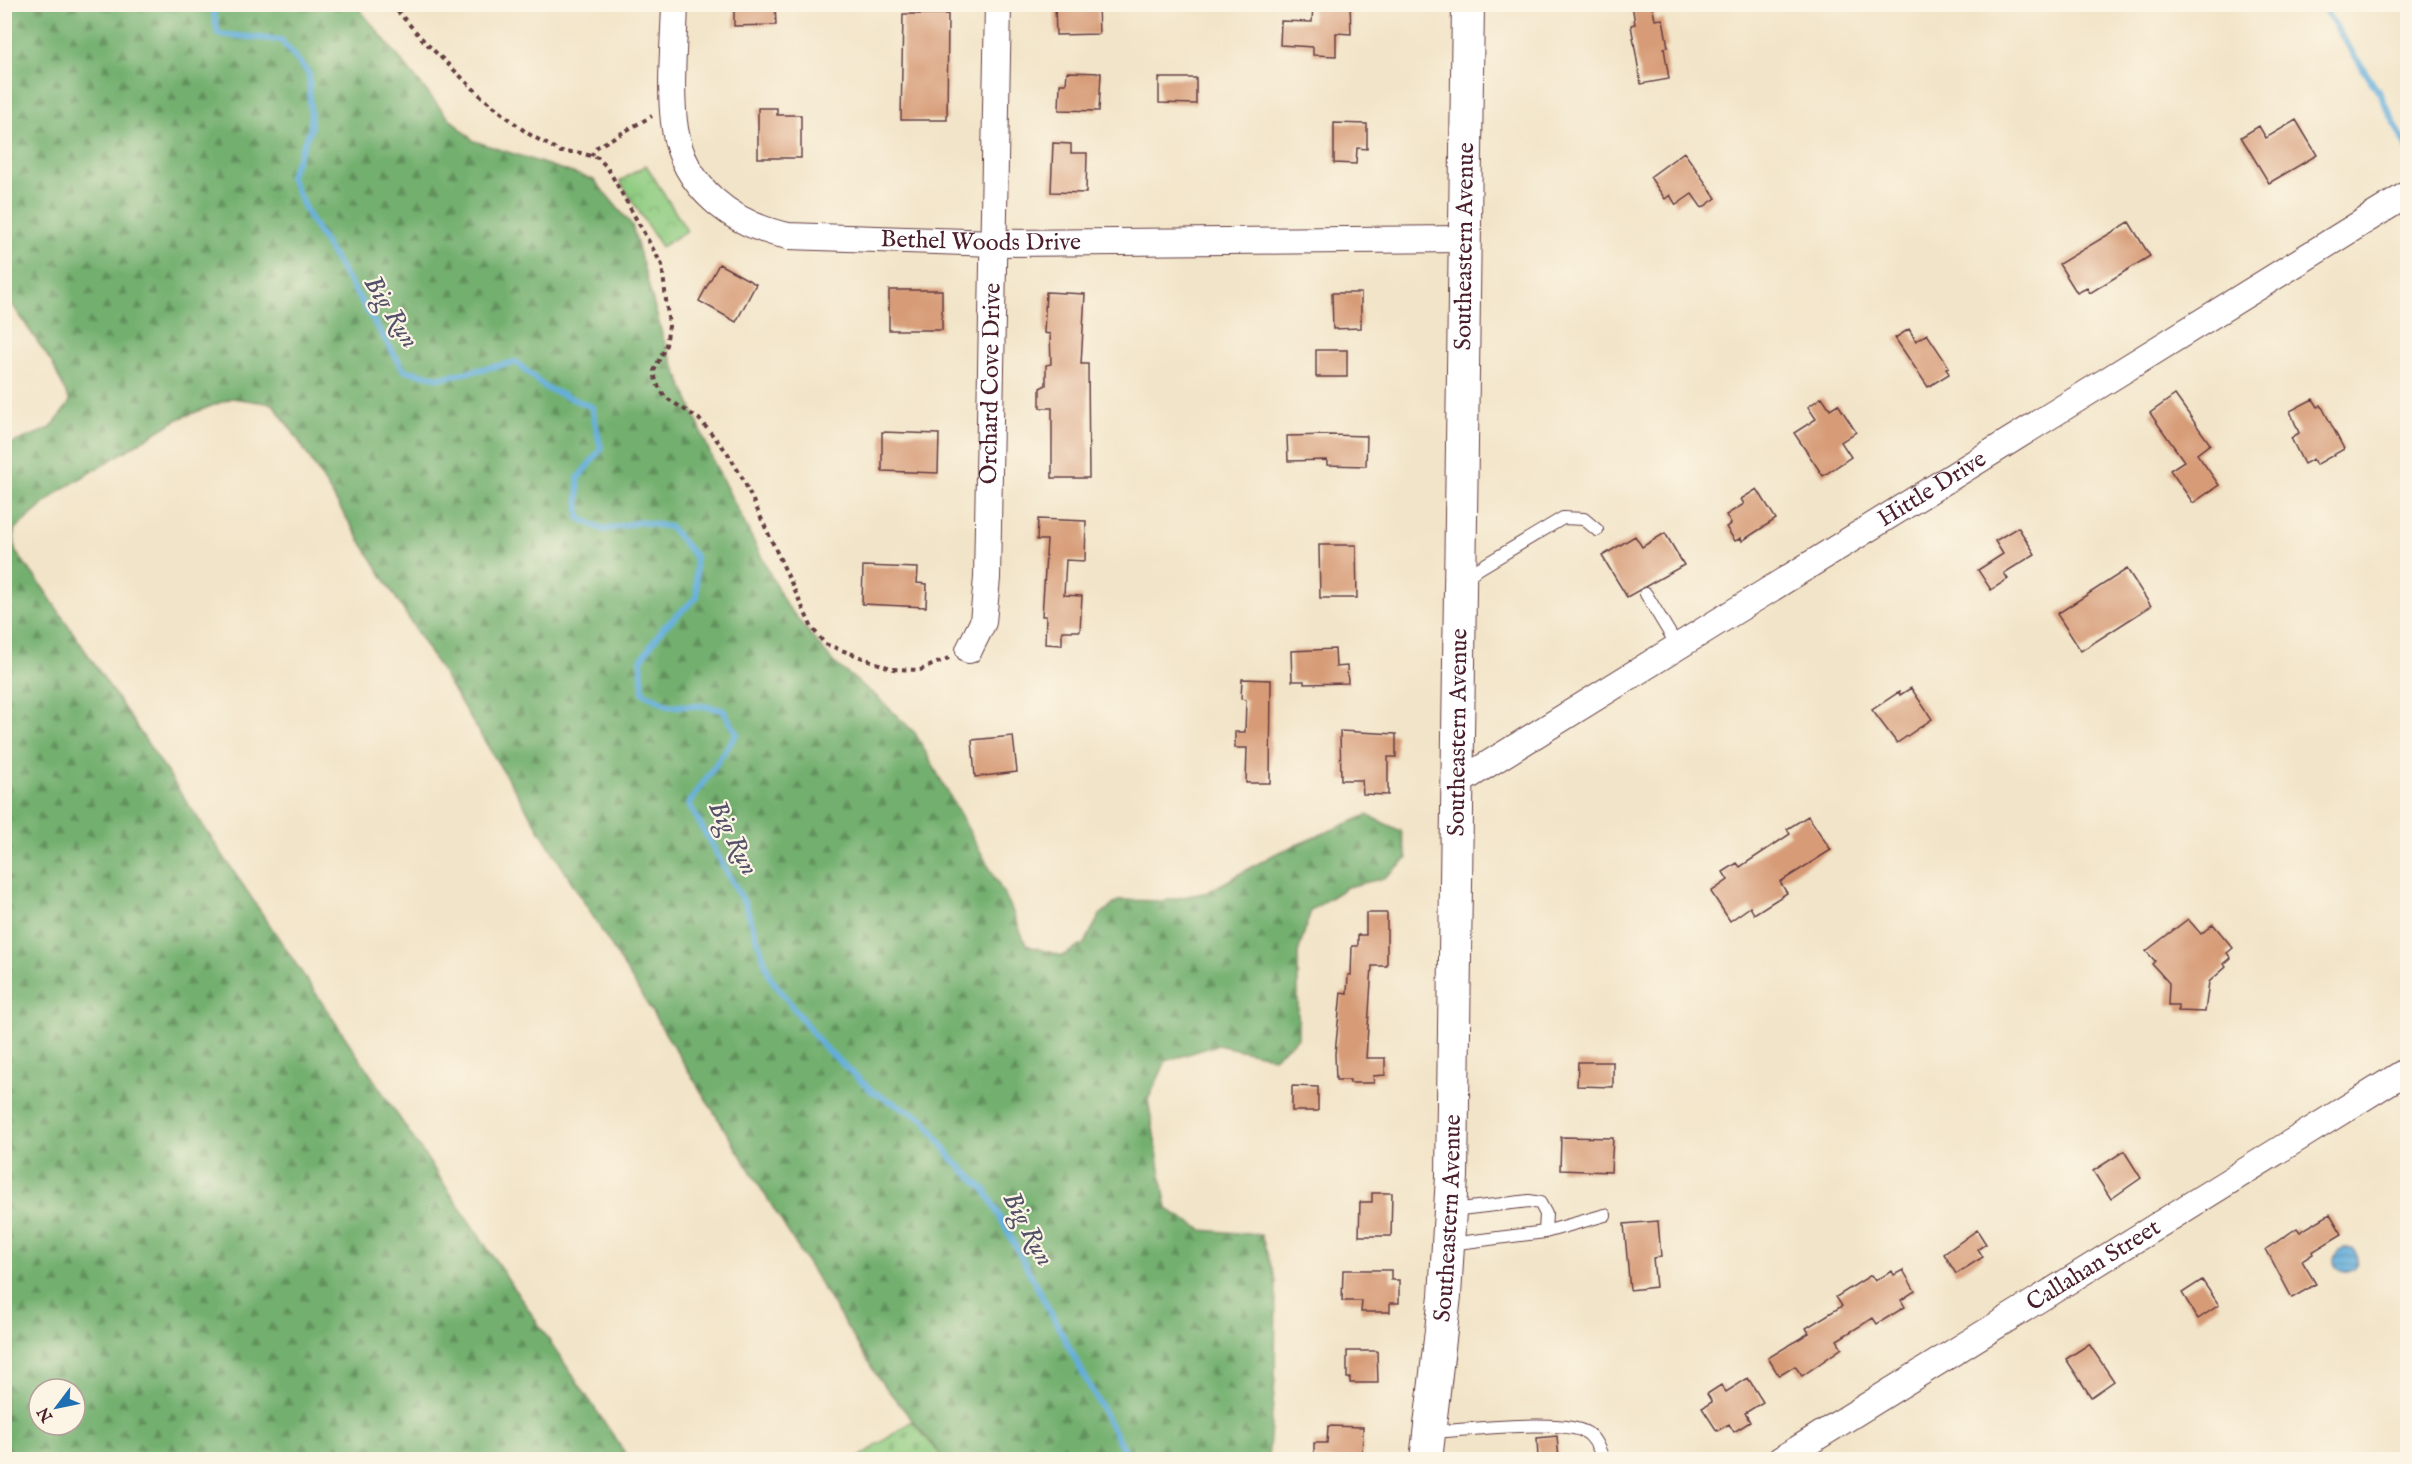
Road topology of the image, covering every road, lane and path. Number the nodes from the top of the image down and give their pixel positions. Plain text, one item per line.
1 (391, 4) edge
2 (675, 4) edge
3 (998, 4) edge
4 (1468, 4) edge
5 (674, 104) junction
6 (591, 156) junction
7 (2408, 194) edge
8 (1465, 239) junction
9 (995, 243) junction
10 (1597, 531) dead end
11 (1460, 580) junction
12 (1646, 594) dead end
13 (1678, 646) junction
14 (969, 650) joint
15 (1456, 784) junction
16 (2408, 1070) edge
17 (1450, 1210) junction
18 (1605, 1215) dead end
19 (1545, 1232) junction
20 (1448, 1244) junction
21 (1428, 1446) edge
22 (1604, 1460) edge
23 (1780, 1460) edge

1 - 6 path
2 - 5 street, Bethel Woods Drive
3 - 9 street, Orchard Cove Drive
4 - 8 street, Southeastern Avenue
5 - 6 path
5 - 9 street, Bethel Woods Drive
6 - 14 path
7 - 13 street, Hittle Drive
8 - 9 street, Bethel Woods Drive
8 - 11 street, Southeastern Avenue
9 - 14 street, Orchard Cove Drive
10 - 11 lane
11 - 15 street, Southeastern Avenue
12 - 13 lane
13 - 15 street, Hittle Drive
15 - 17 street, Southeastern Avenue
16 - 23 street, Callahan Street
17 - 19 lane
17 - 20 street, Southeastern Avenue
18 - 19 lane
19 - 20 lane
20 - 21 street, Southeastern Avenue
21 - 22 lane

